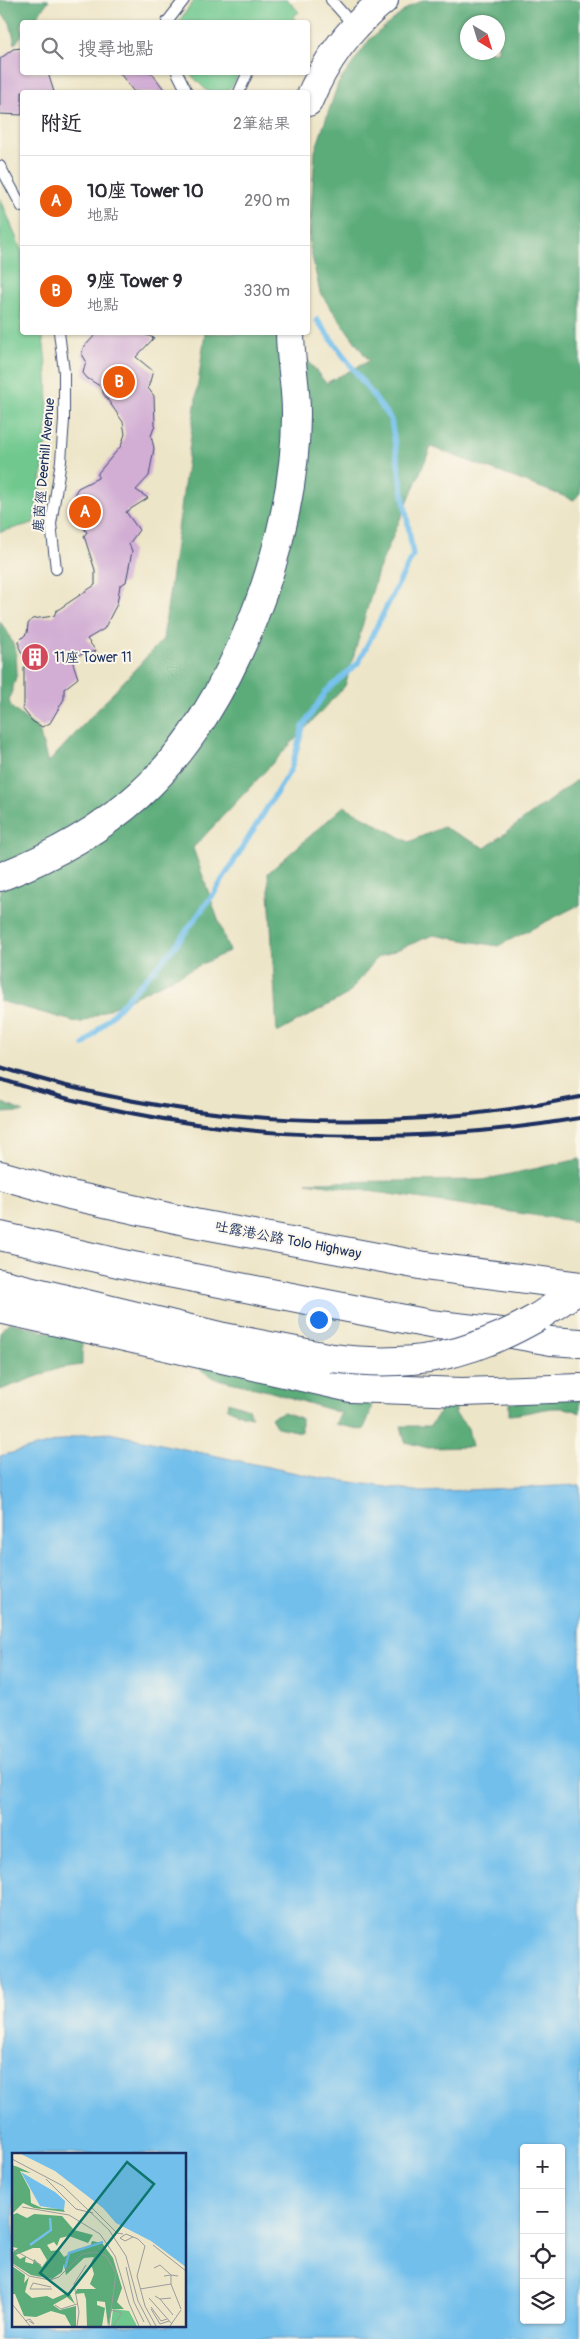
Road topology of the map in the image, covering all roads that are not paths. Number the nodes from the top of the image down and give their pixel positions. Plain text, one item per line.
1 (184, 0) edge
2 (330, 0) edge
3 (384, 0) edge
4 (169, 20) edge
5 (355, 27) junction
6 (179, 75) edge
7 (247, 75) edge
8 (186, 90) edge
9 (240, 90) edge
10 (310, 97) edge
11 (0, 166) edge
12 (20, 203) edge
13 (59, 335) edge
14 (290, 335) edge
15 (56, 570) dead end
16 (0, 877) edge
17 (0, 1175) edge
18 (0, 1236) edge
19 (0, 1283) edge
20 (580, 1287) edge
21 (0, 1309) edge
22 (580, 1343) edge
23 (580, 1388) edge

1 - 4 lane
2 - 5 lane
3 - 5 main road
5 - 10 main road
6 - 8 lane
7 - 9 lane
11 - 12 lane
13 - 15 lane, 鹿茵徑 Deerhill Avenue
14 - 16 main road
17 - 20 main road, 吐露港公路 Tolo Highway
18 - 22 main road
19 - 20 main road, bridge
21 - 23 main road

